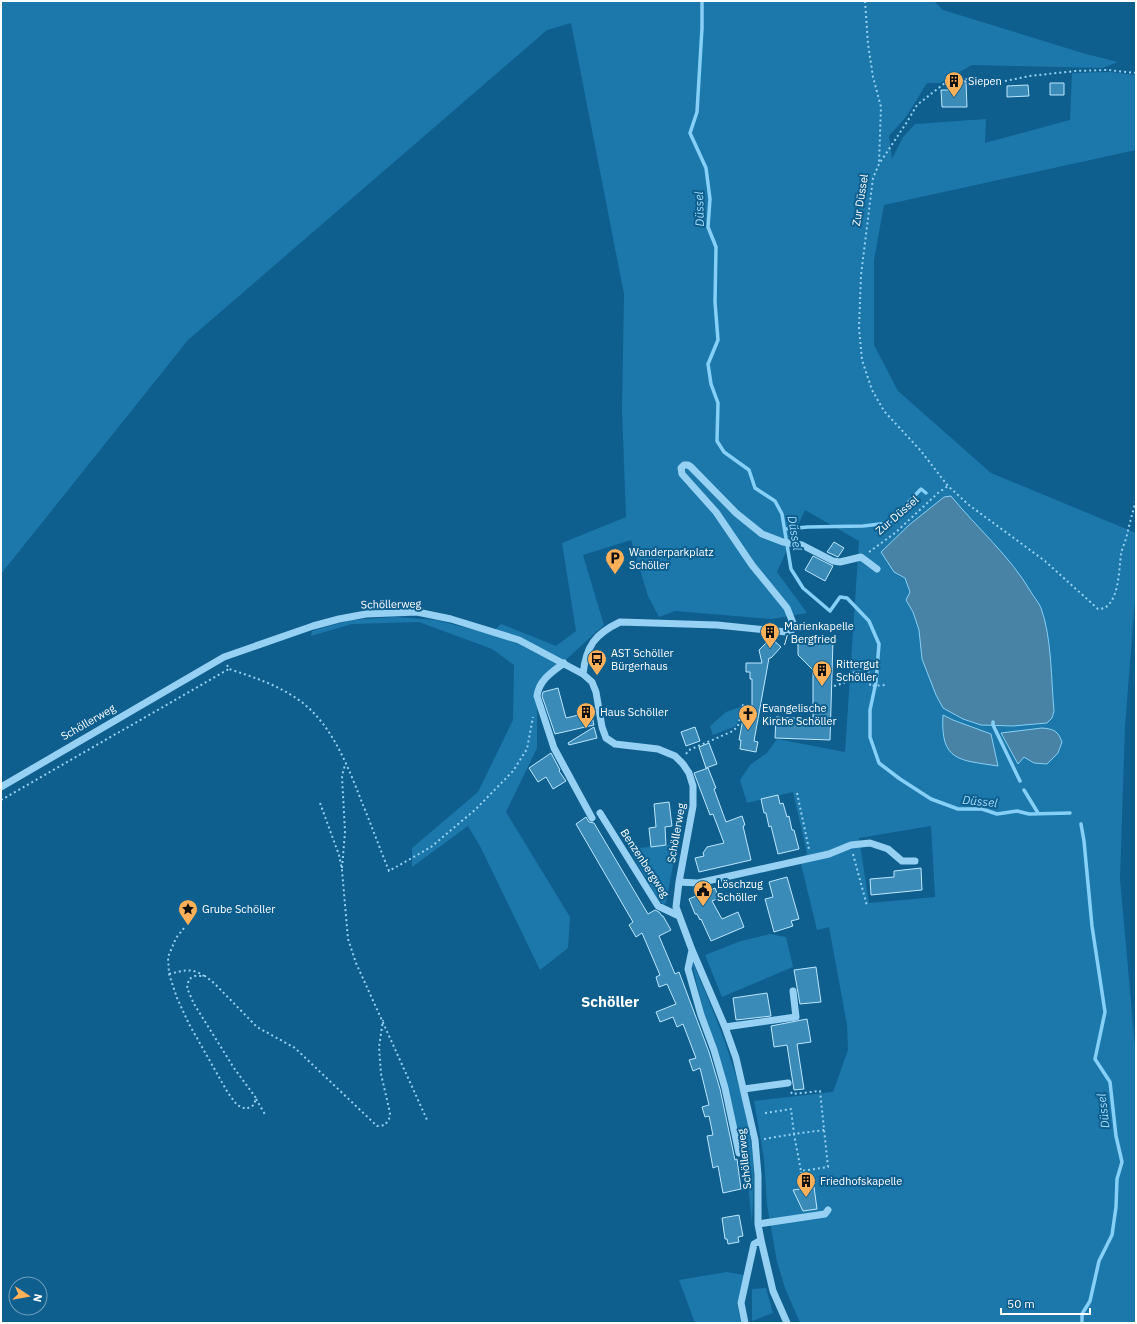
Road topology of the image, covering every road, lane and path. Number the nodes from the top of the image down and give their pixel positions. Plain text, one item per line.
1 (865, 1) edge
2 (1136, 73) edge
3 (879, 164) junction
4 (948, 486) junction
5 (1136, 500) edge
6 (861, 557) junction
7 (877, 569) dead end
8 (224, 657) junction
9 (564, 663) junction
10 (229, 669) junction
11 (583, 674) junction
12 (886, 685) dead end
13 (834, 686) dead end
14 (537, 696) junction
15 (755, 708) dead end
16 (680, 761) junction
17 (346, 764) junction
18 (1, 787) edge
19 (797, 793) dead end
20 (1, 800) edge
21 (320, 802) dead end
22 (600, 813) dead end
23 (592, 818) dead end
24 (851, 845) junction
25 (811, 858) junction
26 (915, 861) dead end
27 (342, 870) junction
28 (679, 882) junction
29 (867, 906) dead end
30 (679, 916) junction
31 (184, 928) dead end
32 (692, 950) junction
33 (169, 974) junction
34 (205, 976) junction
35 (793, 991) dead end
36 (383, 1020) junction
37 (725, 1027) junction
38 (788, 1083) joint
39 (744, 1089) junction
40 (256, 1098) junction
41 (765, 1114) dead end
42 (266, 1116) dead end
43 (428, 1122) dead end
44 (824, 1130) junction
45 (794, 1134) junction
46 (755, 1140) junction
47 (739, 1153) dead end
48 (801, 1170) junction
49 (803, 1184) dead end
50 (828, 1210) dead end
51 (758, 1224) junction
52 (761, 1240) junction
53 (745, 1323) edge
54 (787, 1323) edge

1 - 3 path
2 - 3 path, Zur Düssel
3 - 4 path, Zur Düssel
4 - 5 path
4 - 6 path, Zur Düssel
6 - 7 street
6 - 11 street
8 - 9 street, Schöllerweg
8 - 10 path
8 - 18 street, Schöllerweg
9 - 11 street, Schöllerweg
9 - 14 street
10 - 17 path
10 - 20 path
11 - 16 street, Schöllerweg
12 - 13 path
14 - 17 path
14 - 23 street
15 - 16 path
16 - 28 street, Schöllerweg
17 - 27 path
19 - 25 path
21 - 27 path
22 - 30 street, Benzenbergweg
24 - 25 street
24 - 26 street
24 - 29 path
25 - 28 street
27 - 36 path
28 - 30 street, Schöllerweg
30 - 32 street, Schöllerweg
31 - 33 path
32 - 37 street, Schöllerweg
32 - 47 street, Schöllerweg
33 - 34 path
33 - 40 path
34 - 36 path
34 - 40 path
35 - 37 street
36 - 43 path
37 - 39 street, Schöllerweg
38 - 39 street
38 - 44 path
39 - 46 street, Schöllerweg
40 - 42 path
41 - 45 path
44 - 45 path
44 - 48 path
45 - 46 path
45 - 48 path
46 - 51 street, Schöllerweg
48 - 49 path
50 - 51 street
51 - 52 street, Schöllerweg
52 - 53 street
52 - 54 street, Schöllerweg

